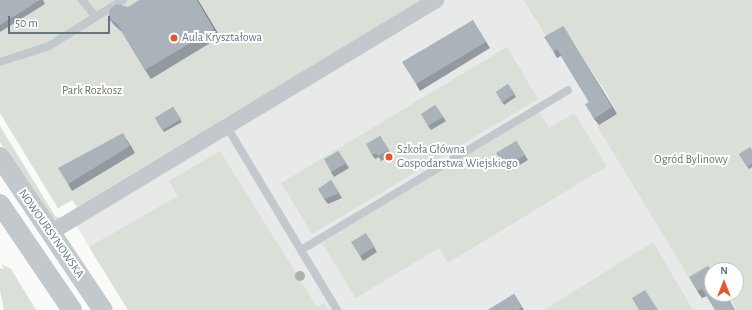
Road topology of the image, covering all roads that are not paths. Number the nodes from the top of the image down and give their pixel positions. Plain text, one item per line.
1 (82, 0) edge
2 (123, 0) edge
3 (436, 0) edge
4 (96, 17) junction
5 (0, 62) edge
6 (568, 90) dead end
7 (227, 126) junction
8 (0, 157) edge
9 (0, 204) edge
10 (50, 233) junction
11 (301, 250) junction
12 (72, 310) edge
13 (103, 310) edge
14 (337, 310) edge

1 - 4 lane
2 - 4 lane
3 - 7 street
4 - 5 lane
6 - 11 lane
7 - 10 street
7 - 11 lane
8 - 10 street, NOWOURSYNOWSKA
9 - 12 street, NOWOURSYNOWSKA
10 - 13 street, NOWOURSYNOWSKA
11 - 14 lane

